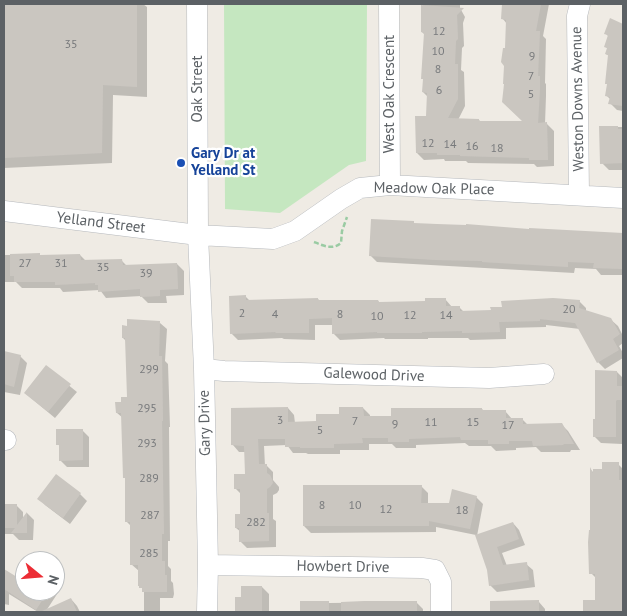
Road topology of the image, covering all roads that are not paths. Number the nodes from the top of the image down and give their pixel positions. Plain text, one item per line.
1 (197, 4) edge
2 (389, 4) edge
3 (580, 4) edge
4 (390, 185) junction
5 (579, 196) junction
6 (623, 198) edge
7 (4, 211) edge
8 (198, 235) junction
9 (204, 369) junction
10 (544, 374) dead end
11 (208, 565) junction
12 (207, 612) edge
13 (441, 612) edge

1 - 8 street, Oak Street
2 - 4 street, West Oak Crescent
3 - 5 street, Weston Downs Avenue
4 - 5 street, Meadow Oak Place
4 - 8 street, Meadow Oak Place
5 - 6 street, Meadow Oak Place
7 - 8 street, Yelland Street
8 - 9 street, Gary Drive
9 - 10 street, Galewood Drive
9 - 11 street, Gary Drive
11 - 12 street, Gary Drive
11 - 13 street, Howbert Drive

